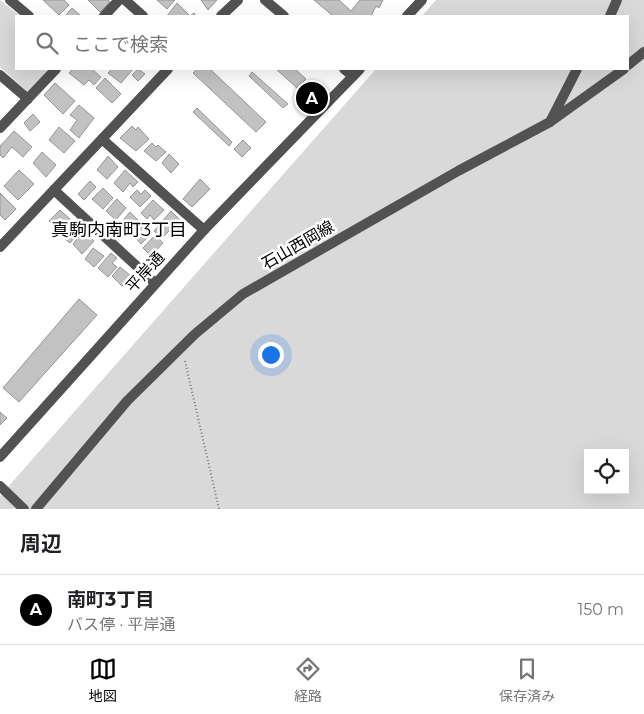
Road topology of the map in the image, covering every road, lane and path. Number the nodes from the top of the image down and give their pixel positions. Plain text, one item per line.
1 (10, 0) edge
2 (119, 0) edge
3 (124, 0) edge
4 (238, 0) edge
5 (266, 0) edge
6 (422, 0) edge
7 (617, 0) edge
8 (28, 15) edge
9 (105, 15) edge
10 (142, 15) edge
11 (222, 15) edge
12 (283, 15) edge
13 (408, 15) edge
14 (610, 15) edge
15 (644, 52) edge
16 (629, 65) edge
17 (55, 70) edge
18 (167, 70) edge
19 (576, 70) edge
20 (623, 70) edge
21 (356, 73) edge
22 (0, 75) edge
23 (28, 99) junction
24 (550, 122) junction
25 (0, 128) edge
26 (102, 139) junction
27 (54, 190) junction
28 (204, 230) junction
29 (0, 247) edge
30 (155, 283) junction
31 (185, 361) dead end
32 (0, 458) edge
33 (0, 486) edge
34 (24, 509) edge
35 (36, 509) edge
36 (218, 509) edge

1 - 8 street
2 - 9 street
3 - 10 street
4 - 11 street
5 - 12 street
6 - 13 street
7 - 14 street
15 - 16 street
17 - 23 street
18 - 26 street
19 - 24 street
20 - 24 street, 石山西岡線
21 - 28 street, 平岸通
22 - 23 street
23 - 25 street
24 - 35 street, 石山西岡線
26 - 27 street
26 - 28 street
27 - 29 street
27 - 30 street
28 - 30 street, 平岸通
30 - 32 street, 平岸通
31 - 36 path
33 - 34 street

